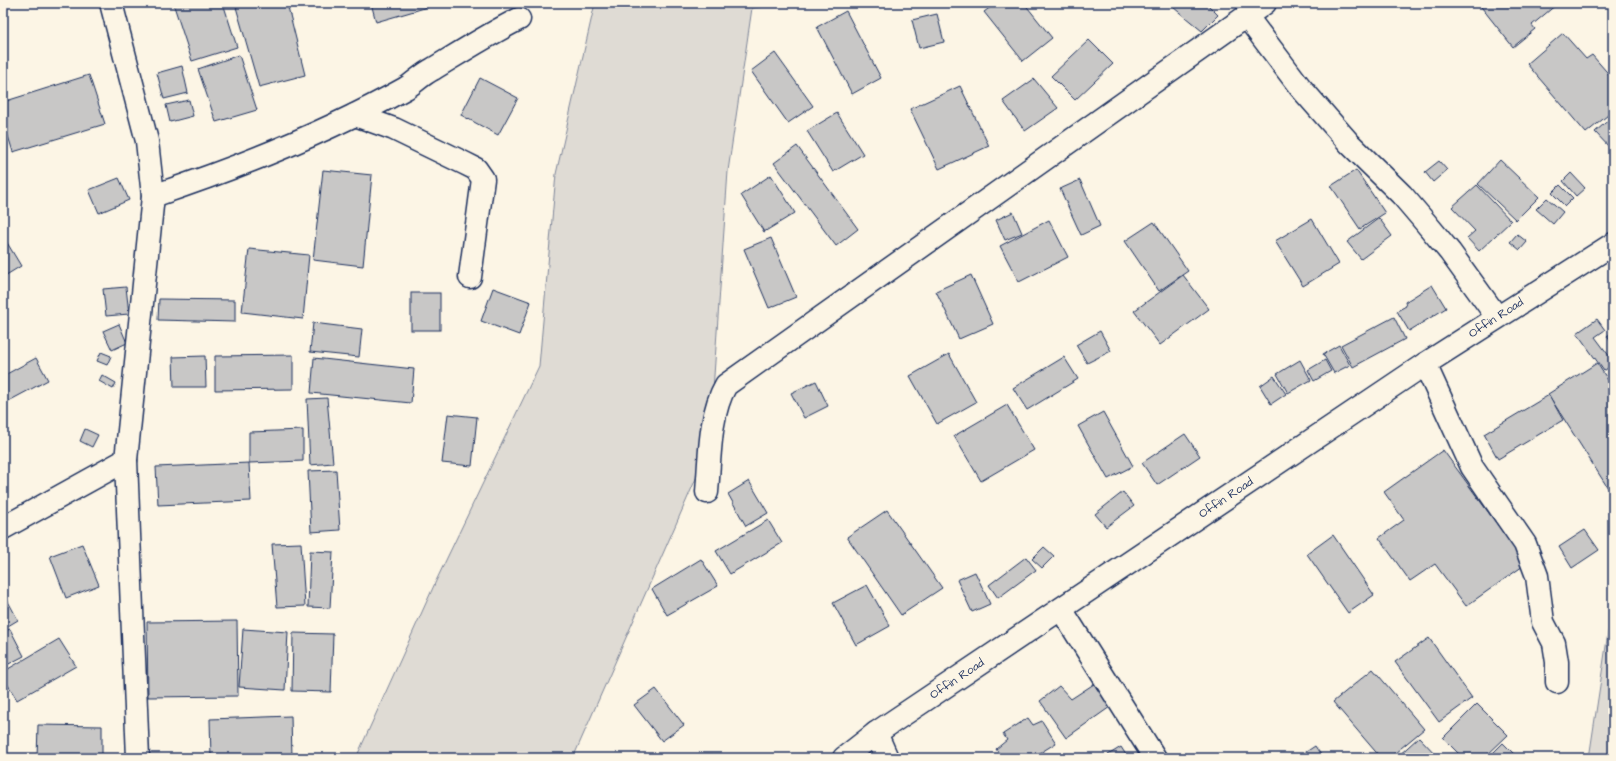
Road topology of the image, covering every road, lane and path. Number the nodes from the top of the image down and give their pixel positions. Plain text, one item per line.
1 (111, 3) edge
2 (1265, 3) edge
3 (1247, 17) junction
4 (519, 19) dead end
5 (355, 115) junction
6 (153, 196) junction
7 (1613, 244) edge
8 (470, 277) dead end
9 (1497, 317) junction
10 (1426, 364) junction
11 (126, 460) junction
12 (707, 492) dead end
13 (3, 528) edge
14 (1062, 609) junction
15 (1557, 682) dead end
16 (876, 733) junction
17 (138, 758) edge
18 (844, 758) edge
19 (887, 758) edge
20 (1155, 758) edge

1 - 6 street
2 - 3 street
3 - 9 street
3 - 12 street
4 - 5 street
5 - 6 street
5 - 8 street
6 - 11 street
7 - 9 street, Offin Road
9 - 10 street, Offin Road
10 - 14 street, Offin Road
10 - 15 street
11 - 13 street
11 - 17 street
14 - 16 street, Offin Road
14 - 20 street
16 - 18 street, Offin Road
16 - 19 street

